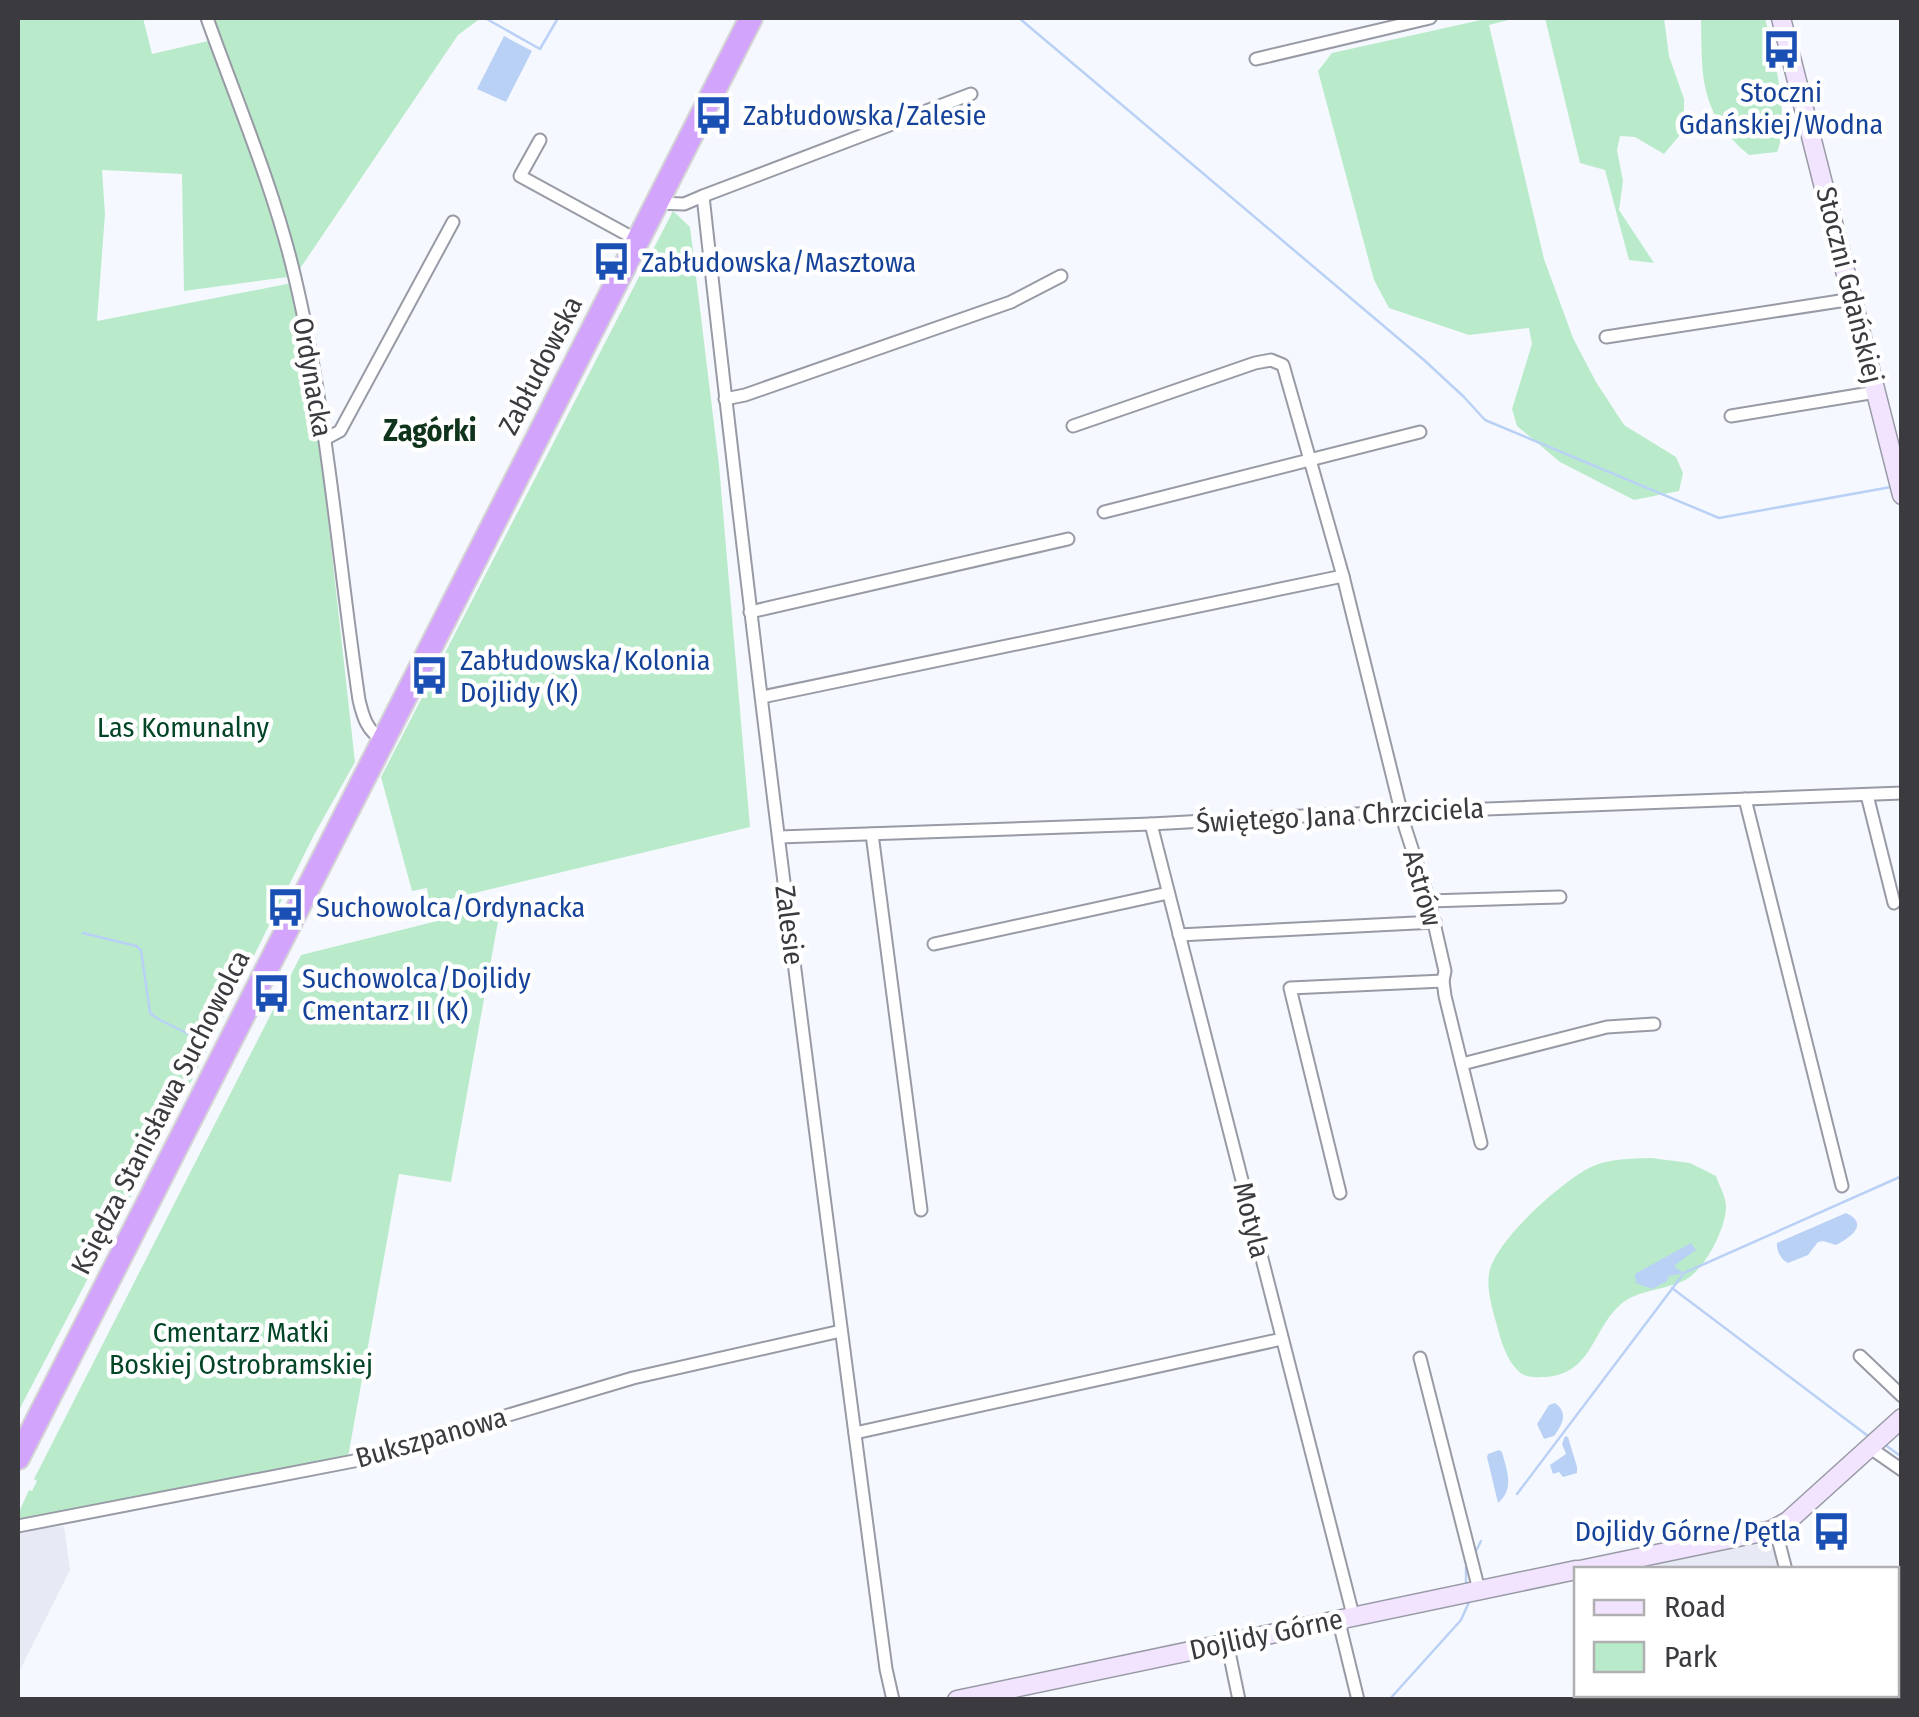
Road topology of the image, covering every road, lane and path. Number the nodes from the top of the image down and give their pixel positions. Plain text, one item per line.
1 (207, 18) edge
2 (751, 18) edge
3 (1430, 18) edge
4 (1781, 18) edge
5 (1256, 60) dead end
6 (971, 94) dead end
7 (540, 140) dead end
8 (703, 196) junction
9 (657, 203) junction
10 (454, 222) dead end
11 (637, 240) junction
12 (1061, 276) dead end
13 (1853, 299) junction
14 (1606, 338) dead end
15 (1876, 392) junction
16 (725, 399) junction
17 (1731, 416) dead end
18 (1073, 426) dead end
19 (1420, 432) dead end
20 (325, 439) junction
21 (1309, 461) junction
22 (1901, 494) edge
23 (1104, 512) dead end
24 (1068, 539) dead end
25 (1343, 576) junction
26 (750, 612) junction
27 (762, 697) junction
28 (383, 740) junction
29 (1902, 793) edge
30 (1867, 795) junction
31 (1745, 799) junction
32 (1402, 812) junction
33 (1151, 824) junction
34 (872, 834) junction
35 (779, 837) junction
36 (1168, 893) junction
37 (1560, 897) dead end
38 (1430, 901) junction
39 (1894, 903) dead end
40 (1435, 922) junction
41 (1179, 934) junction
42 (934, 944) dead end
43 (1443, 981) junction
44 (1654, 1024) dead end
45 (1462, 1064) junction
46 (1481, 1143) dead end
47 (1842, 1186) dead end
48 (1340, 1193) dead end
49 (921, 1210) dead end
50 (841, 1332) junction
51 (1282, 1339) junction
52 (1860, 1356) dead end
53 (1420, 1358) dead end
54 (1902, 1396) edge
55 (1902, 1418) edge
56 (854, 1434) junction
57 (1869, 1447) junction
58 (18, 1458) edge
59 (1902, 1470) edge
60 (18, 1526) edge
61 (1772, 1530) junction
62 (1785, 1565) edge
63 (1593, 1567) edge
64 (1574, 1571) edge
65 (1480, 1590) junction
66 (1346, 1617) junction
67 (1227, 1642) junction
68 (893, 1700) edge
69 (957, 1700) edge
70 (1240, 1700) edge
71 (1358, 1700) edge

1 - 20 street, Ordynacka
2 - 9 highway, Zabłudowska
3 - 5 street
4 - 13 street, Stoczni Gdańskiej
6 - 8 street
7 - 11 street
8 - 9 street
8 - 16 street, Zalesie
9 - 11 highway, Zabłudowska
10 - 20 street
11 - 28 highway, Zabłudowska
12 - 16 street
13 - 14 street
13 - 15 street, Stoczni Gdańskiej
15 - 17 street
15 - 22 street, Stoczni Gdańskiej
16 - 26 street, Zalesie
18 - 21 street, Astrów
19 - 21 street
20 - 28 street, Ordynacka
21 - 23 street
21 - 25 street, Astrów
24 - 26 street
25 - 27 street
25 - 32 street, Astrów
26 - 27 street, Zalesie
27 - 35 street, Zalesie
28 - 58 highway, Księdza Stanisława Suchowolca
29 - 30 street, Świętego Jana Chrzciciela
30 - 31 street, Świętego Jana Chrzciciela
30 - 39 street
31 - 32 street, Świętego Jana Chrzciciela
31 - 47 street
32 - 33 street, Świętego Jana Chrzciciela
32 - 38 street, Astrów
33 - 34 street, Świętego Jana Chrzciciela
33 - 36 street, Motyla
34 - 35 street, Świętego Jana Chrzciciela
34 - 49 street
35 - 50 street, Zalesie
36 - 41 street, Motyla
36 - 42 street
37 - 38 street
38 - 40 street, Astrów
40 - 41 street
40 - 43 street, Astrów
41 - 51 street, Motyla
43 - 45 street, Astrów
43 - 48 street
44 - 45 street
45 - 46 street, Astrów
50 - 56 street, Zalesie
50 - 60 street, Bukszpanowa
51 - 56 street
51 - 66 street, Motyla
52 - 54 street
53 - 65 street
55 - 57 street, Dojlidy Górne
56 - 68 street, Zalesie
57 - 59 street
57 - 61 street, Dojlidy Górne
61 - 62 street
61 - 63 street, Dojlidy Górne
64 - 65 street, Dojlidy Górne
65 - 66 street, Dojlidy Górne
66 - 67 street, Dojlidy Górne
66 - 71 street, Motyla
67 - 69 street, Dojlidy Górne
67 - 70 street

